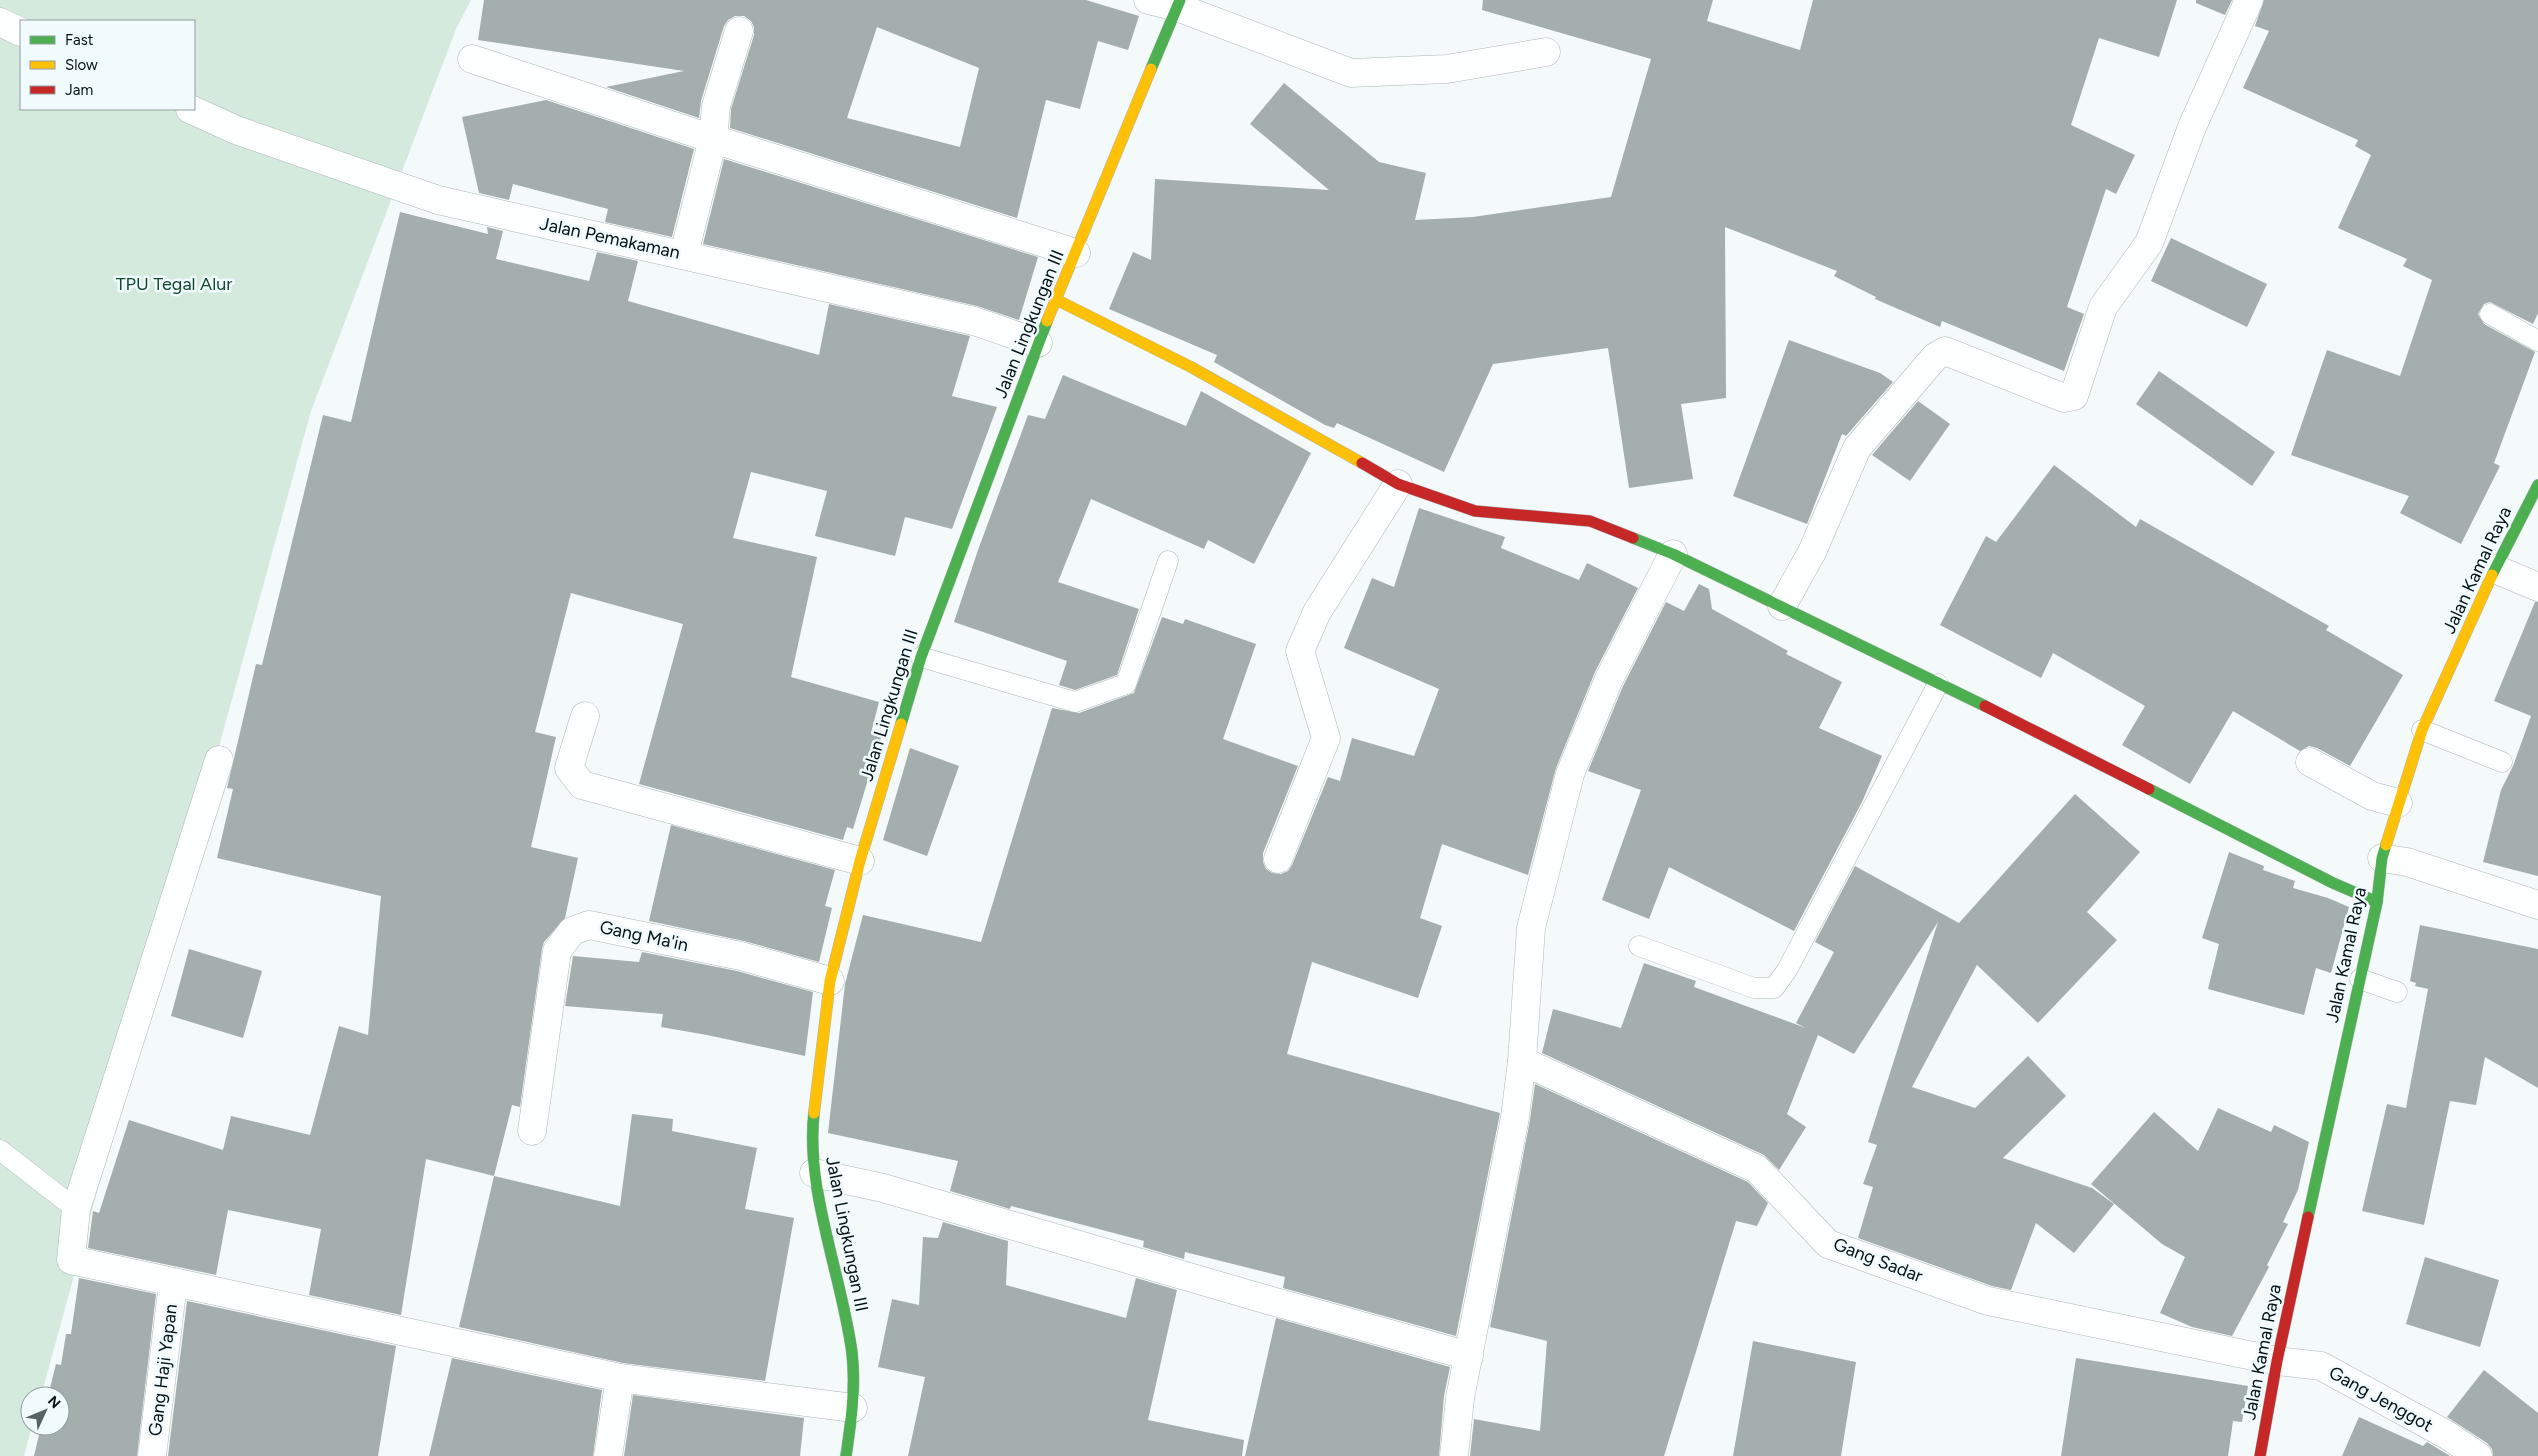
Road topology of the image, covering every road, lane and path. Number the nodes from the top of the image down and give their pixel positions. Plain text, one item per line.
1 (1148, 0) edge
2 (2249, 0) edge
3 (1178, 4) edge
4 (0, 22) edge
5 (739, 30) dead end
6 (20, 32) edge
7 (1546, 52) dead end
8 (472, 59) dead end
9 (192, 110) edge
10 (713, 139) junction
11 (1076, 253) junction
12 (684, 254) junction
13 (1057, 300) junction
14 (2490, 314) dead end
15 (2538, 341) edge
16 (1038, 343) junction
17 (1398, 484) junction
18 (2538, 485) edge
19 (1673, 554) junction
20 (1168, 561) dead end
21 (2495, 569) junction
22 (2538, 587) edge
23 (1782, 606) junction
24 (921, 657) junction
25 (1938, 684) junction
26 (585, 716) dead end
27 (2422, 730) junction
28 (219, 760) dead end
29 (2310, 762) dead end
30 (2502, 762) dead end
31 (2398, 803) junction
32 (2382, 858) junction
33 (1278, 859) dead end
34 (860, 861) junction
35 (2377, 902) junction
36 (2538, 905) edge
37 (1639, 946) dead end
38 (2360, 979) junction
39 (830, 981) junction
40 (2396, 992) dead end
41 (1522, 1060) junction
42 (532, 1131) dead end
43 (0, 1150) edge
44 (814, 1173) junction
45 (76, 1209) junction
46 (173, 1283) junction
47 (1469, 1356) junction
48 (2277, 1361) junction
49 (620, 1378) junction
50 (853, 1408) junction
51 (152, 1456) edge
52 (608, 1456) edge
53 (846, 1456) edge
54 (1454, 1456) edge
55 (2260, 1456) edge
56 (2478, 1456) edge

1 - 3 street
2 - 23 street
3 - 7 street
3 - 11 street, Jalan Lingkungan III
4 - 6 street
5 - 10 street
8 - 10 street
9 - 12 street, Jalan Pemakaman
10 - 11 street
10 - 12 street
11 - 13 street, Jalan Lingkungan III
12 - 16 street, Jalan Pemakaman
13 - 16 street, Jalan Lingkungan III
13 - 17 street
14 - 15 lane
16 - 24 street, Jalan Lingkungan III
17 - 19 street
17 - 33 street
18 - 21 street, Jalan Kamal Raya
19 - 23 street
19 - 41 street
20 - 24 lane
21 - 22 street
21 - 27 street, Jalan Kamal Raya
23 - 25 street
24 - 34 street, Jalan Lingkungan III
25 - 35 street
25 - 37 lane
26 - 34 street
27 - 30 lane
27 - 31 street, Jalan Kamal Raya
28 - 45 street
29 - 31 street
31 - 32 street, Jalan Kamal Raya
32 - 35 street, Jalan Kamal Raya
32 - 36 street
34 - 39 street, Jalan Lingkungan III
35 - 38 street, Jalan Kamal Raya
38 - 40 lane
38 - 48 street, Jalan Kamal Raya
39 - 42 street, Gang Ma'in
39 - 44 street, Jalan Lingkungan III
41 - 47 street
41 - 48 street, Gang Sadar
43 - 45 lane
44 - 47 street
44 - 50 street, Jalan Lingkungan III
45 - 46 street
46 - 49 street
46 - 51 street, Gang Haji Yapan
47 - 54 street
48 - 55 street, Jalan Kamal Raya
48 - 56 street, Gang Jenggot
49 - 50 street
49 - 52 street
50 - 53 street, Jalan Lingkungan III

